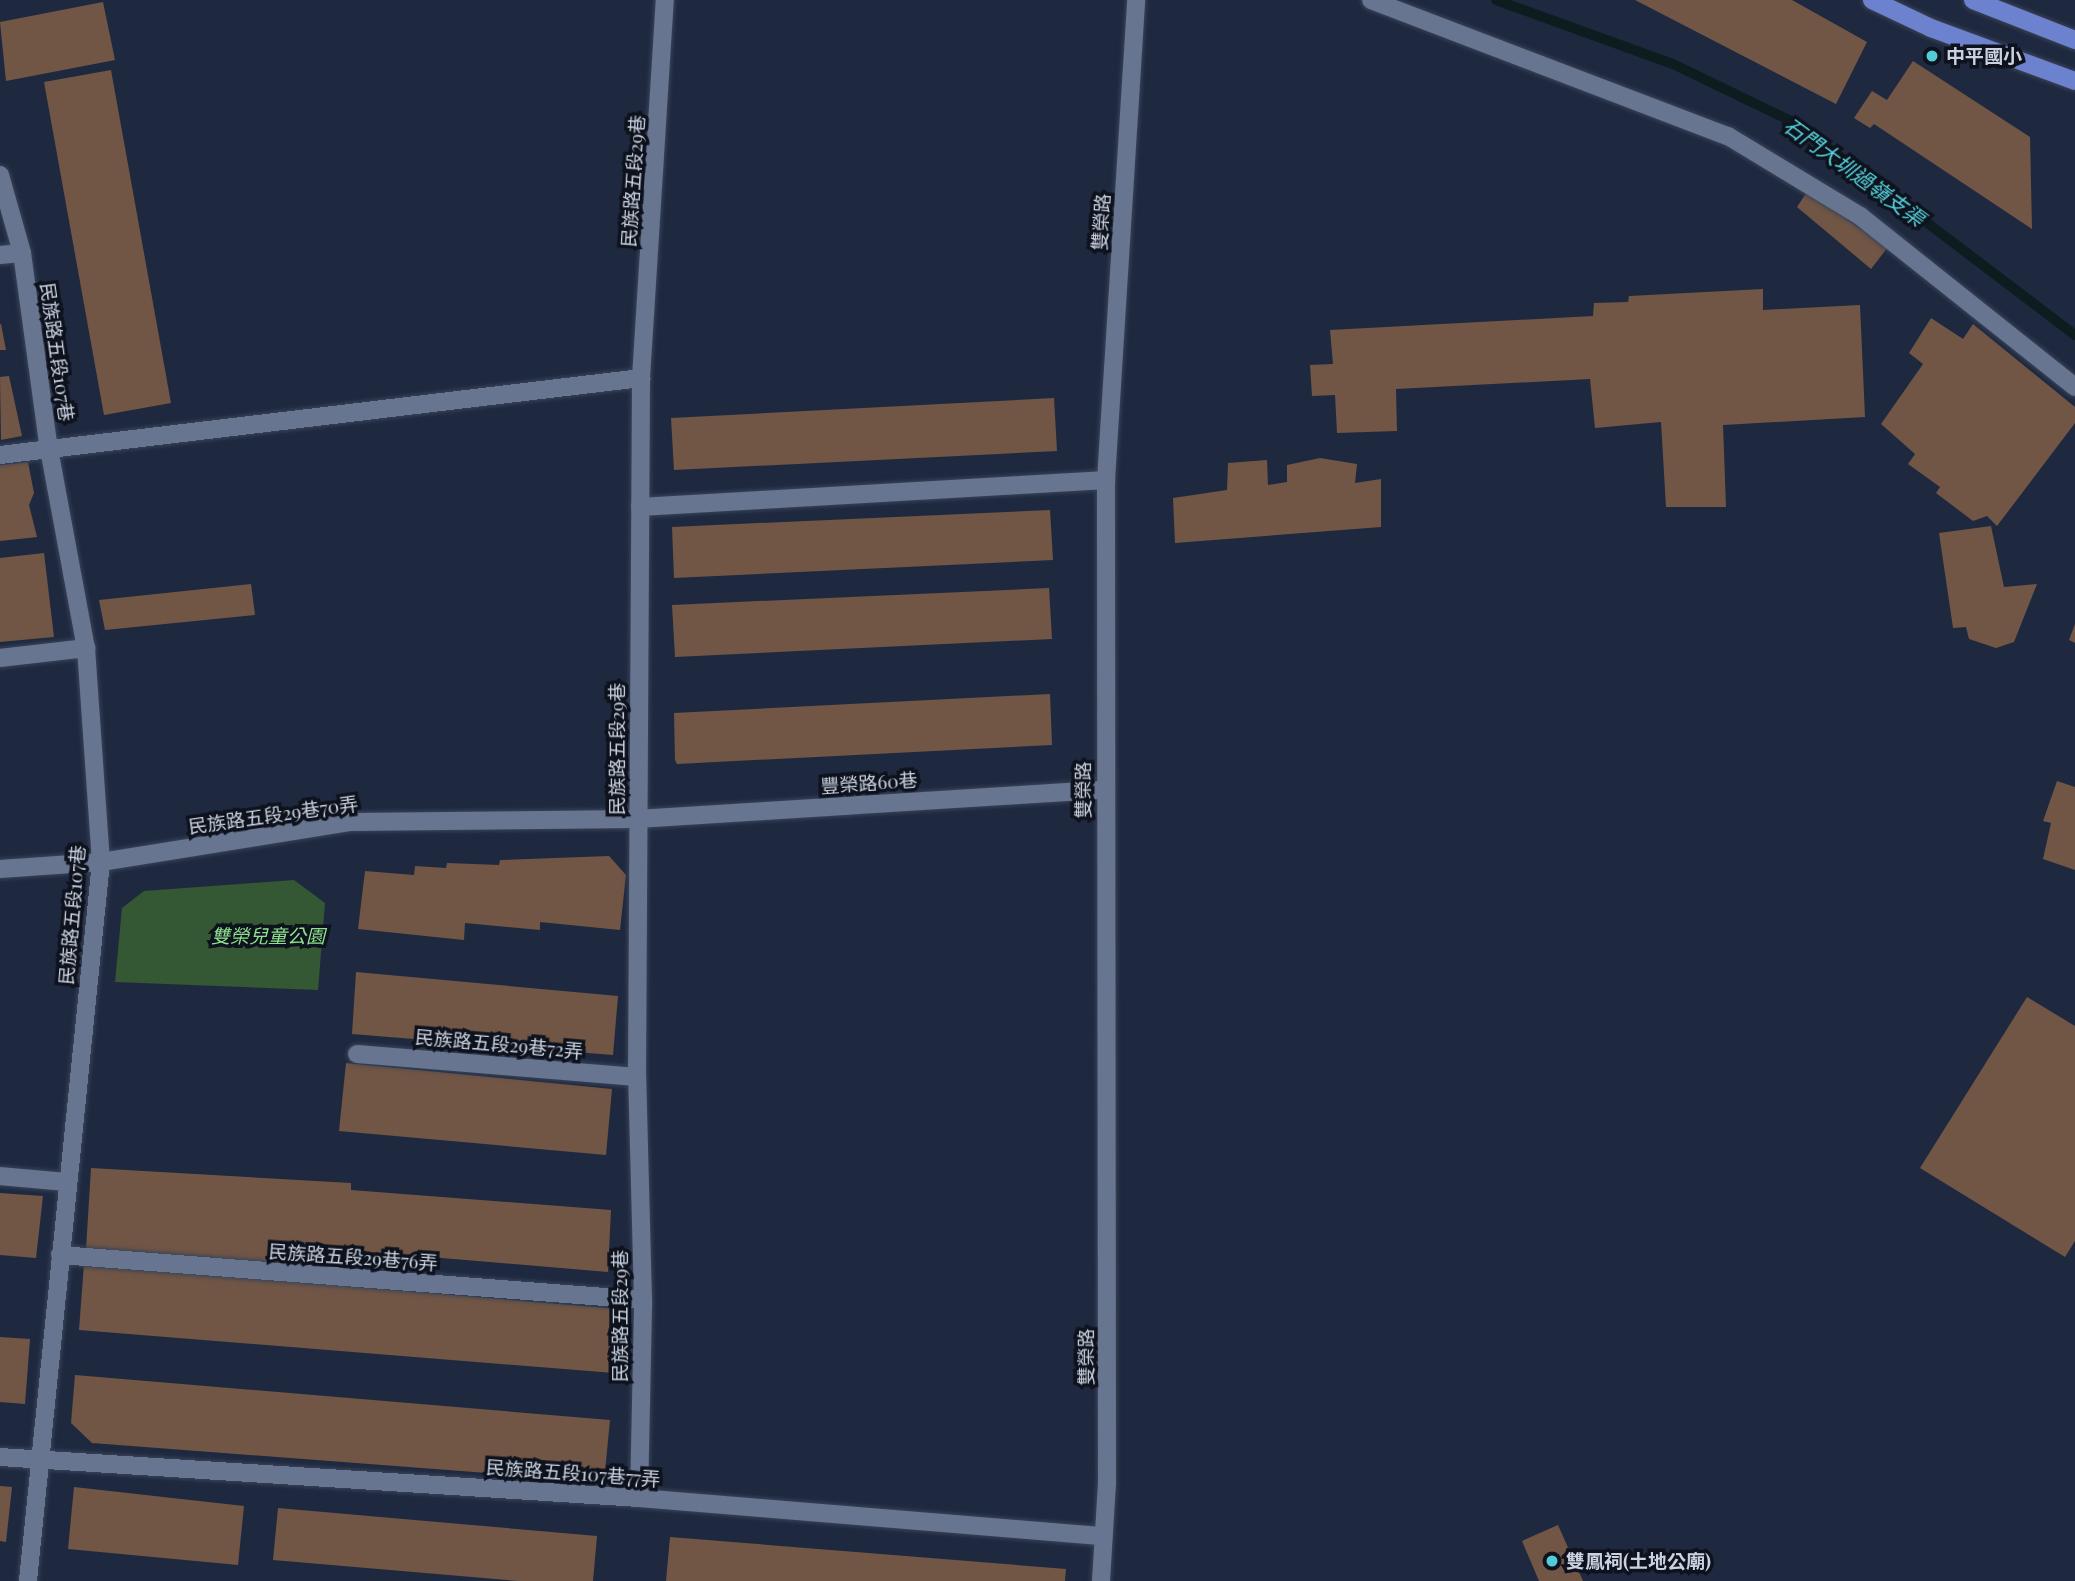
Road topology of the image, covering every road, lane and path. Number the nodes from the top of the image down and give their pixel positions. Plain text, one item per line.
1 (665, 0) edge
2 (1136, 0) edge
3 (1371, 0) edge
4 (1872, 0) edge
5 (1973, 0) edge
6 (2075, 40) edge
7 (2075, 81) edge
8 (0, 175) edge
9 (22, 253) junction
10 (0, 256) edge
11 (641, 378) junction
12 (2075, 387) edge
13 (49, 449) junction
14 (0, 455) edge
15 (1106, 480) junction
16 (640, 507) junction
17 (86, 649) junction
18 (0, 658) edge
19 (1103, 790) junction
20 (637, 819) junction
21 (100, 862) junction
22 (0, 869) edge
23 (357, 1054) dead end
24 (637, 1077) junction
25 (0, 1176) edge
26 (66, 1182) junction
27 (60, 1255) junction
28 (643, 1300) junction
29 (0, 1457) edge
30 (40, 1461) junction
31 (639, 1498) junction
32 (1103, 1536) junction
33 (27, 1581) edge
34 (1101, 1581) edge

1 - 11 street, 民族路五段29巷
2 - 15 street, 雙榮路
3 - 12 street
4 - 7 main road
5 - 6 main road
8 - 9 street, 民族路五段107巷
9 - 10 street
9 - 13 street, 民族路五段107巷
11 - 13 street
11 - 16 street, 民族路五段29巷
13 - 14 street
13 - 17 street, 民族路五段107巷
15 - 16 street
15 - 19 street, 雙榮路
16 - 20 street, 民族路五段29巷
17 - 18 street
17 - 21 street, 民族路五段107巷
19 - 20 street, 豐榮路60巷
19 - 32 street, 雙榮路
20 - 21 street, 民族路五段29巷70弄
20 - 24 street, 民族路五段29巷
21 - 22 street, 民族路五段29巷70弄
21 - 26 street, 民族路五段107巷
23 - 24 street, 民族路五段29巷72弄
24 - 28 street, 民族路五段29巷
25 - 26 street
26 - 27 street, 民族路五段107巷
27 - 28 street, 民族路五段29巷76弄
27 - 30 street, 民族路五段107巷
28 - 31 street, 民族路五段29巷
29 - 30 street, 民族路五段107巷77弄
30 - 31 street, 民族路五段107巷77弄
30 - 33 street, 民族路五段107巷
31 - 32 street, 民族路五段107巷77弄
32 - 34 street, 雙榮路

